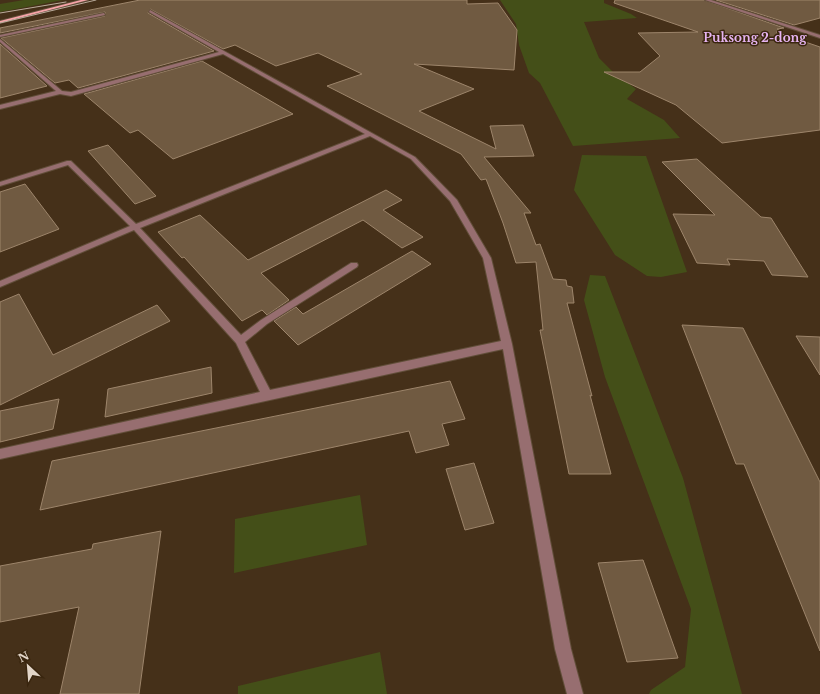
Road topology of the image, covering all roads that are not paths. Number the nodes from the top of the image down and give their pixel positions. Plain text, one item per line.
1 (86, 0) edge
2 (707, 0) edge
3 (29, 11) junction
4 (150, 12) dead end
5 (15, 13) dead end
6 (104, 14) dead end
7 (0, 17) edge
8 (0, 22) edge
9 (0, 36) edge
10 (820, 37) edge
11 (0, 40) edge
12 (223, 52) junction
13 (60, 92) junction
14 (0, 107) edge
15 (370, 134) junction
16 (0, 184) edge
17 (135, 227) junction
18 (354, 265) dead end
19 (0, 284) edge
20 (240, 341) junction
21 (507, 344) junction
22 (267, 394) junction
23 (0, 454) edge
24 (575, 694) edge

1 - 3 main road
1 - 8 main road
2 - 10 street
3 - 5 main road
3 - 7 main road
4 - 12 street
6 - 9 street
11 - 13 street
12 - 13 street
12 - 15 street
13 - 14 street
15 - 17 street
15 - 21 street
16 - 17 street
17 - 19 street
17 - 20 street
18 - 20 street
20 - 22 street
21 - 22 street
21 - 24 street
22 - 23 street

